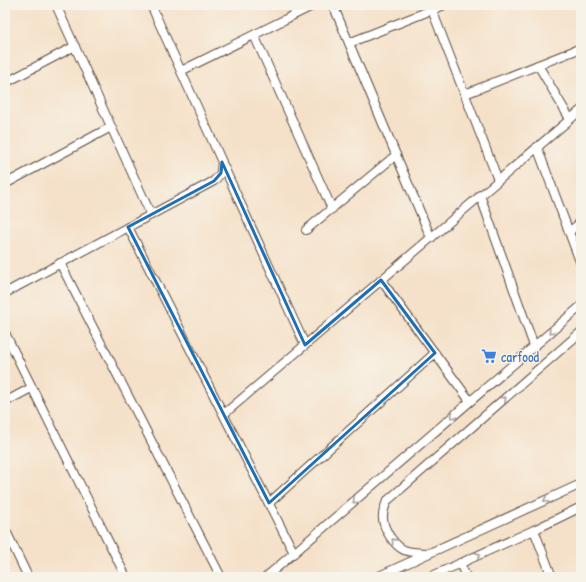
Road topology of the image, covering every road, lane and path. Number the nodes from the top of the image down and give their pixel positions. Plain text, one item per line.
1 (56, 5) edge
2 (151, 5) edge
3 (314, 5) edge
4 (333, 5) edge
5 (444, 5) edge
6 (432, 10) junction
7 (254, 35) junction
8 (349, 43) junction
9 (75, 46) junction
10 (581, 48) edge
11 (538, 65) junction
12 (180, 71) junction
13 (5, 83) edge
14 (465, 94) junction
15 (581, 110) edge
16 (570, 119) junction
17 (111, 127) junction
18 (537, 147) junction
19 (396, 155) junction
20 (222, 162) junction
21 (498, 180) junction
22 (5, 184) edge
23 (480, 195) junction
24 (332, 209) junction
25 (151, 215) junction
26 (581, 222) edge
27 (128, 227) junction
28 (306, 230) dead end
29 (569, 232) junction
30 (431, 238) junction
31 (60, 263) junction
32 (581, 264) edge
33 (382, 280) junction
34 (5, 293) edge
35 (581, 306) edge
36 (581, 332) edge
37 (5, 333) edge
38 (305, 345) junction
39 (534, 346) junction
40 (435, 353) junction
41 (31, 388) junction
42 (470, 401) junction
43 (5, 402) edge
44 (224, 414) junction
45 (581, 484) edge
46 (269, 502) junction
47 (581, 507) edge
48 (5, 529) edge
49 (534, 530) junction
50 (294, 553) junction
51 (429, 553) junction
52 (460, 563) junction
53 (28, 577) edge
54 (126, 577) edge
55 (221, 577) edge
56 (266, 577) edge
57 (377, 577) edge
58 (430, 577) edge
59 (466, 577) edge
60 (552, 577) edge

1 - 9 street
2 - 12 street
3 - 7 street
4 - 8 street
5 - 6 street
6 - 8 street
6 - 14 street
7 - 12 street
7 - 24 street
8 - 19 street
9 - 13 street
9 - 17 street
10 - 11 street
11 - 14 street
11 - 16 street
12 - 20 street
14 - 21 street
15 - 16 street
16 - 18 street
17 - 22 street
17 - 25 street
18 - 21 street
18 - 29 street
19 - 24 street
19 - 30 street
20 - 25 street
20 - 38 street
21 - 23 street
23 - 30 street
23 - 39 street
24 - 28 street
25 - 27 street
26 - 29 street
27 - 31 street
27 - 44 street
29 - 32 street
30 - 33 street
31 - 34 street
31 - 55 street
33 - 38 street
33 - 40 street
35 -> 39 street
51 -> 36 street
37 - 41 street
38 - 44 street
39 - 42 street
40 - 42 street
40 - 46 street
41 - 43 street
41 - 54 street
42 -> 50 street
44 - 46 street
45 -> 51 street
46 - 50 street
47 - 49 street
48 - 53 street
52 -> 49 street
49 - 60 street
50 - 56 street
51 - 57 street
52 - 58 street
52 - 59 street

